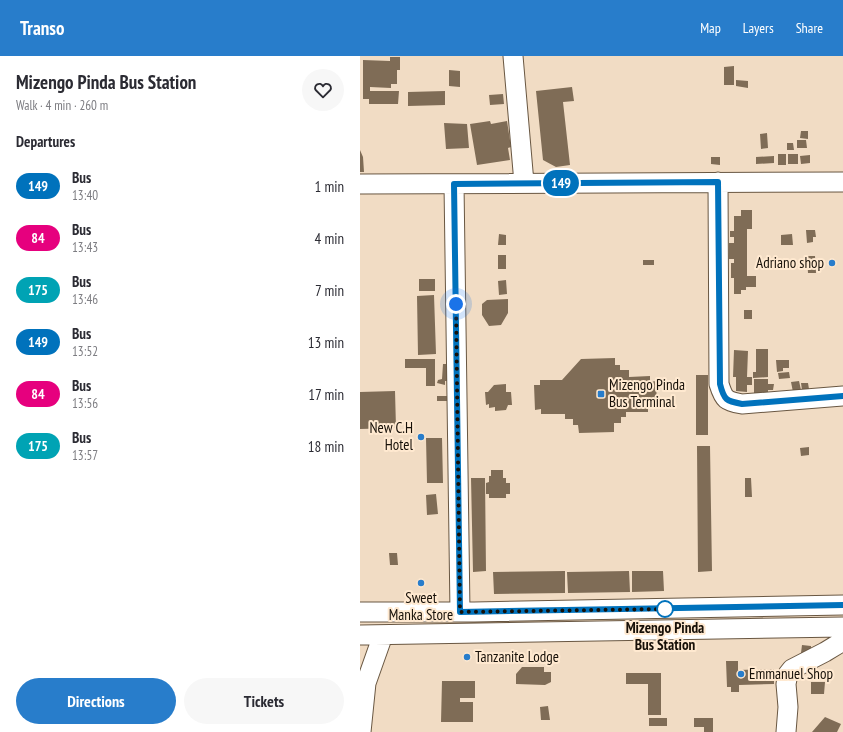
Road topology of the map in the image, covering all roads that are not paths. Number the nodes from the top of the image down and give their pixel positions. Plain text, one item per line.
1 (513, 56) edge
2 (718, 182) junction
3 (843, 182) edge
4 (524, 183) junction
5 (360, 184) edge
6 (454, 184) junction
7 (843, 396) edge
8 (843, 605) edge
9 (360, 612) edge
10 (460, 612) junction
11 (843, 627) edge
12 (360, 635) edge
13 (383, 635) junction
14 (843, 641) edge
15 (361, 732) edge
16 (786, 732) edge

1 - 4 street
2 - 3 street
2 - 4 street
2 - 7 street
4 - 6 street
5 - 6 street
6 - 10 street
8 - 10 street
9 - 10 street
11 - 13 street
12 - 13 street
13 - 15 street
14 - 16 street

